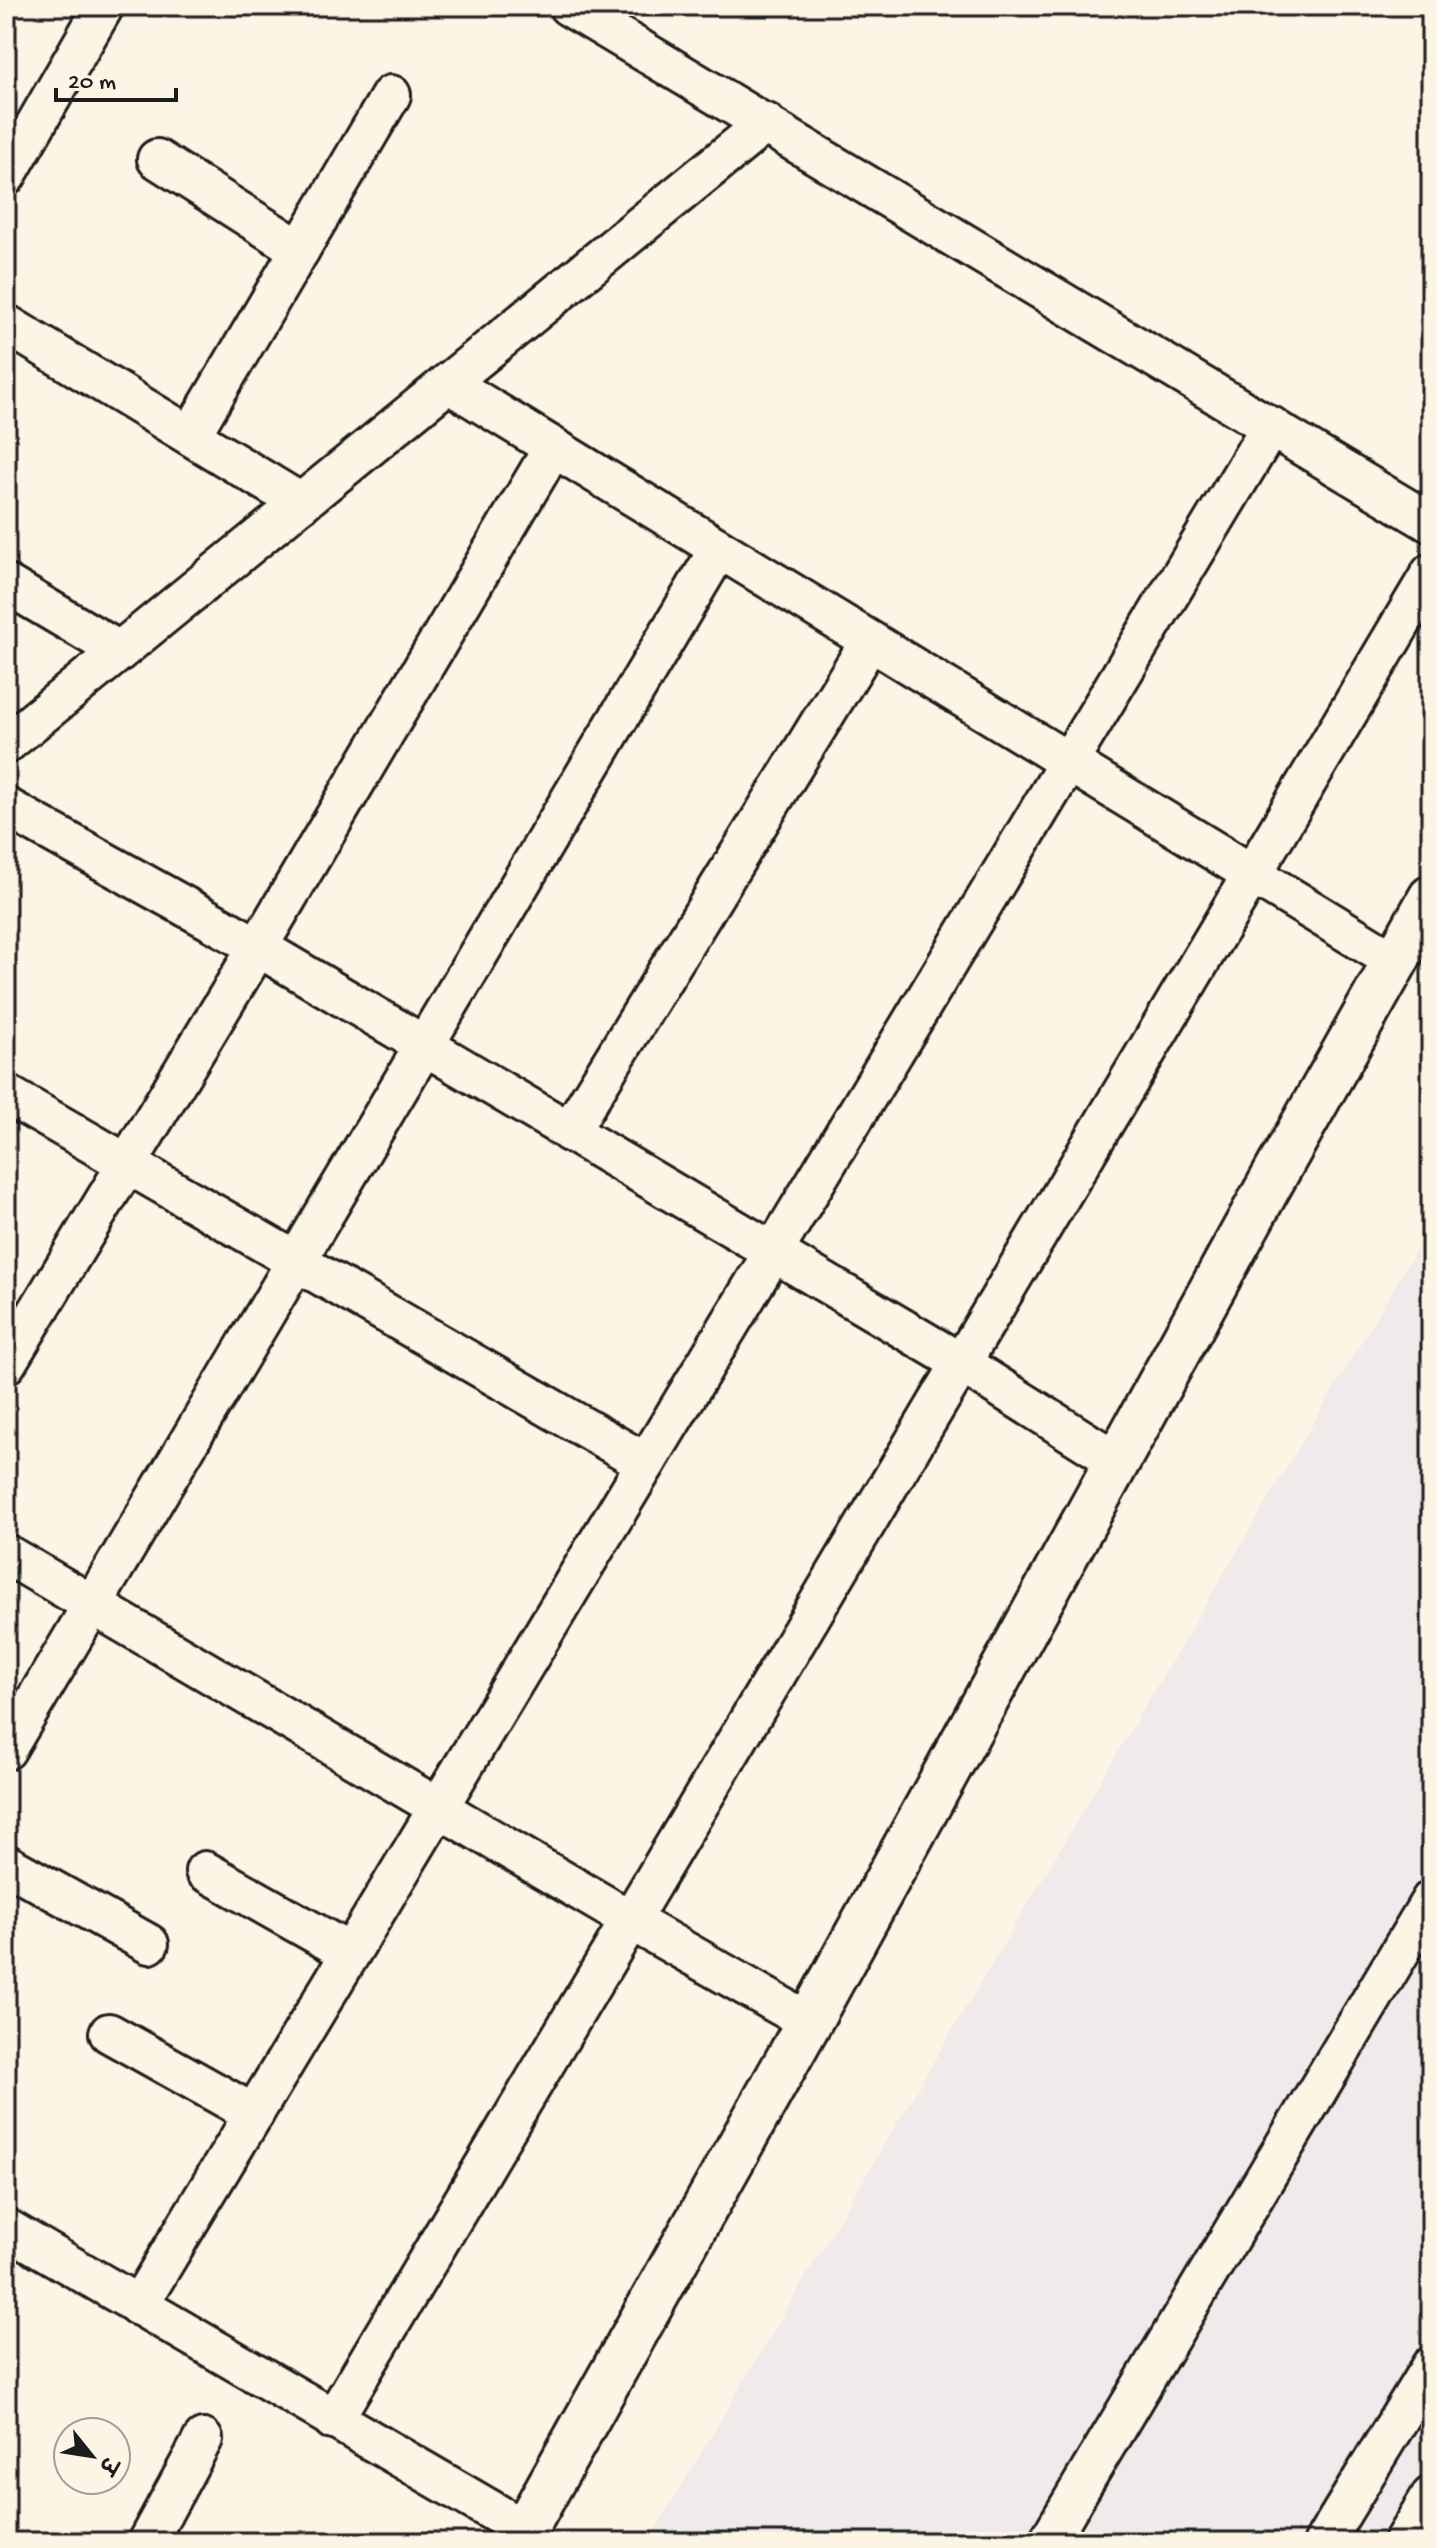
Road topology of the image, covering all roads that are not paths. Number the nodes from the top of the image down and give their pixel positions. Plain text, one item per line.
1 (104, 6) edge
2 (568, 6) edge
3 (391, 95) dead end
4 (766, 123) junction
5 (157, 159) dead end
6 (6, 176) edge
7 (300, 250) junction
8 (6, 324) edge
9 (448, 383) junction
10 (1271, 426) junction
11 (191, 435) junction
12 (553, 448) junction
13 (301, 503) junction
14 (1431, 523) edge
15 (719, 549) junction
16 (1431, 573) edge
17 (6, 584) edge
18 (870, 641) junction
19 (119, 651) junction
20 (6, 744) edge
21 (1069, 762) junction
22 (6, 807) edge
23 (1252, 874) junction
24 (1431, 898) edge
25 (258, 947) junction
26 (1396, 962) junction
27 (424, 1046) junction
28 (7, 1097) edge
29 (569, 1132) junction
30 (127, 1164) junction
31 (773, 1252) junction
32 (296, 1262) junction
33 (961, 1363) junction
34 (6, 1364) edge
35 (1118, 1462) junction
36 (646, 1463) junction
37 (6, 1554) edge
38 (92, 1605) junction
39 (6, 1750) edge
40 (438, 1808) junction
41 (6, 1864) edge
42 (205, 1871) dead end
43 (1431, 1900) edge
44 (630, 1920) junction
45 (149, 1944) dead end
46 (350, 1953) junction
47 (809, 2022) junction
48 (109, 2033) dead end
49 (254, 2114) junction
50 (6, 2228) edge
51 (138, 2306) junction
52 (1431, 2366) edge
53 (333, 2420) junction
54 (203, 2439) dead end
55 (1431, 2496) edge
56 (521, 2536) edge
57 (147, 2542) edge
58 (1048, 2542) edge
59 (1324, 2542) edge
60 (1403, 2542) edge

1 - 6 street
2 - 4 street
3 - 7 street
4 - 9 street
4 - 10 street
5 - 7 street
7 - 11 street
8 - 11 street
9 - 12 street
9 - 13 street
10 - 14 street
10 - 21 street
11 - 13 street
12 - 15 street
12 - 25 street
13 - 19 street
15 - 18 street
15 - 27 street
16 - 23 street
17 - 19 street
18 - 21 street
18 - 29 street
19 - 20 street
21 - 23 street
21 - 31 street
22 - 25 street
23 - 26 street
23 - 33 street
24 - 26 street
25 - 27 street
25 - 30 street
26 - 35 street
27 - 29 street
27 - 32 street
28 - 30 street
29 - 31 street
30 - 32 street
30 - 34 street
31 - 33 street
31 - 36 street
32 - 36 street
32 - 38 street
33 - 35 street
33 - 44 street
35 - 47 street
36 - 40 street
37 - 38 street
38 - 39 street
38 - 40 street
40 - 44 street
40 - 46 street
41 - 45 street
42 - 46 street
43 - 58 street
44 - 47 street
44 - 53 street
46 - 49 street
47 - 56 street
48 - 49 street
49 - 51 street
50 - 51 street
51 - 53 street
52 - 59 street
53 - 56 street
54 - 57 street
55 - 60 street

